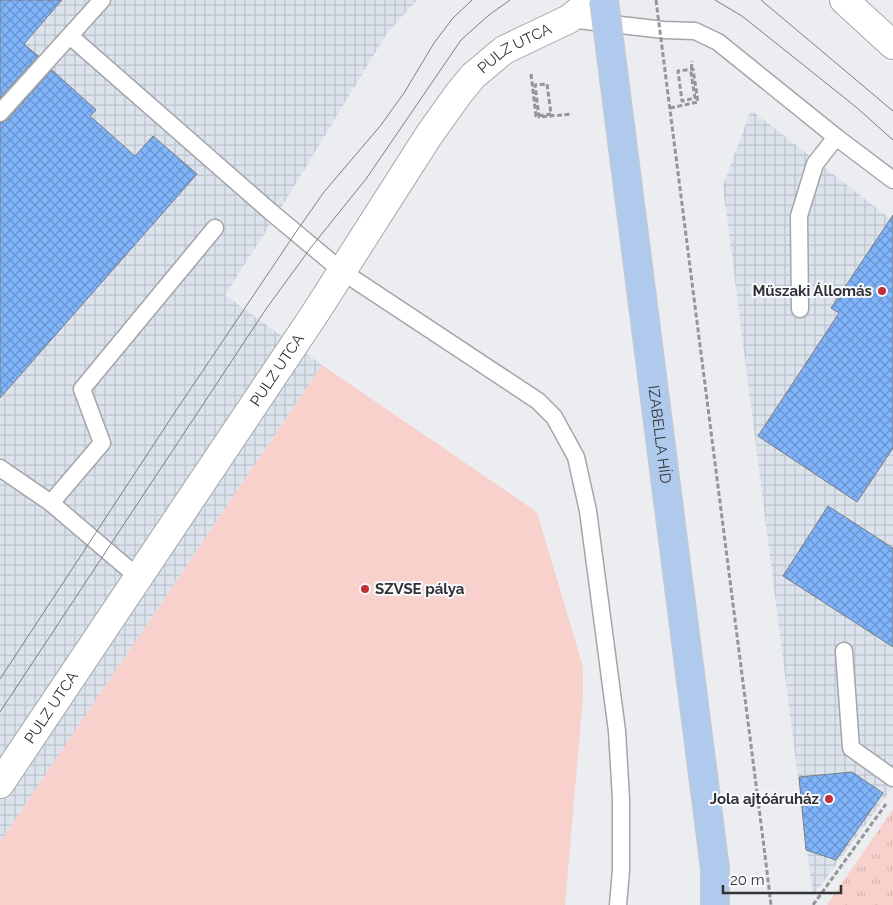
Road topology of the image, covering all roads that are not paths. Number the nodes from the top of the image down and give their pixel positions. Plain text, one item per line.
1 (102, 0) edge
2 (593, 0) edge
3 (604, 0) edge
4 (844, 0) edge
5 (569, 20) junction
6 (70, 36) junction
7 (893, 45) edge
8 (0, 113) edge
9 (836, 137) junction
10 (893, 180) edge
11 (215, 228) dead end
12 (342, 272) junction
13 (800, 310) dead end
14 (0, 468) edge
15 (51, 503) junction
16 (138, 578) junction
17 (844, 651) dead end
18 (893, 778) edge
19 (0, 784) edge
20 (618, 905) edge
21 (714, 905) edge

1 - 6 lane
2 - 5 street, PULZ UTCA
3 - 21 main road, IZABELLA HÍD, bridge
4 - 7 street
5 - 9 lane
5 - 12 street, PULZ UTCA
6 - 8 lane
6 - 12 lane
9 - 10 lane
9 - 13 lane
11 - 15 lane
12 - 16 street, PULZ UTCA
12 - 20 lane
14 - 15 lane
15 - 16 lane
16 - 19 street, PULZ UTCA
17 - 18 lane

